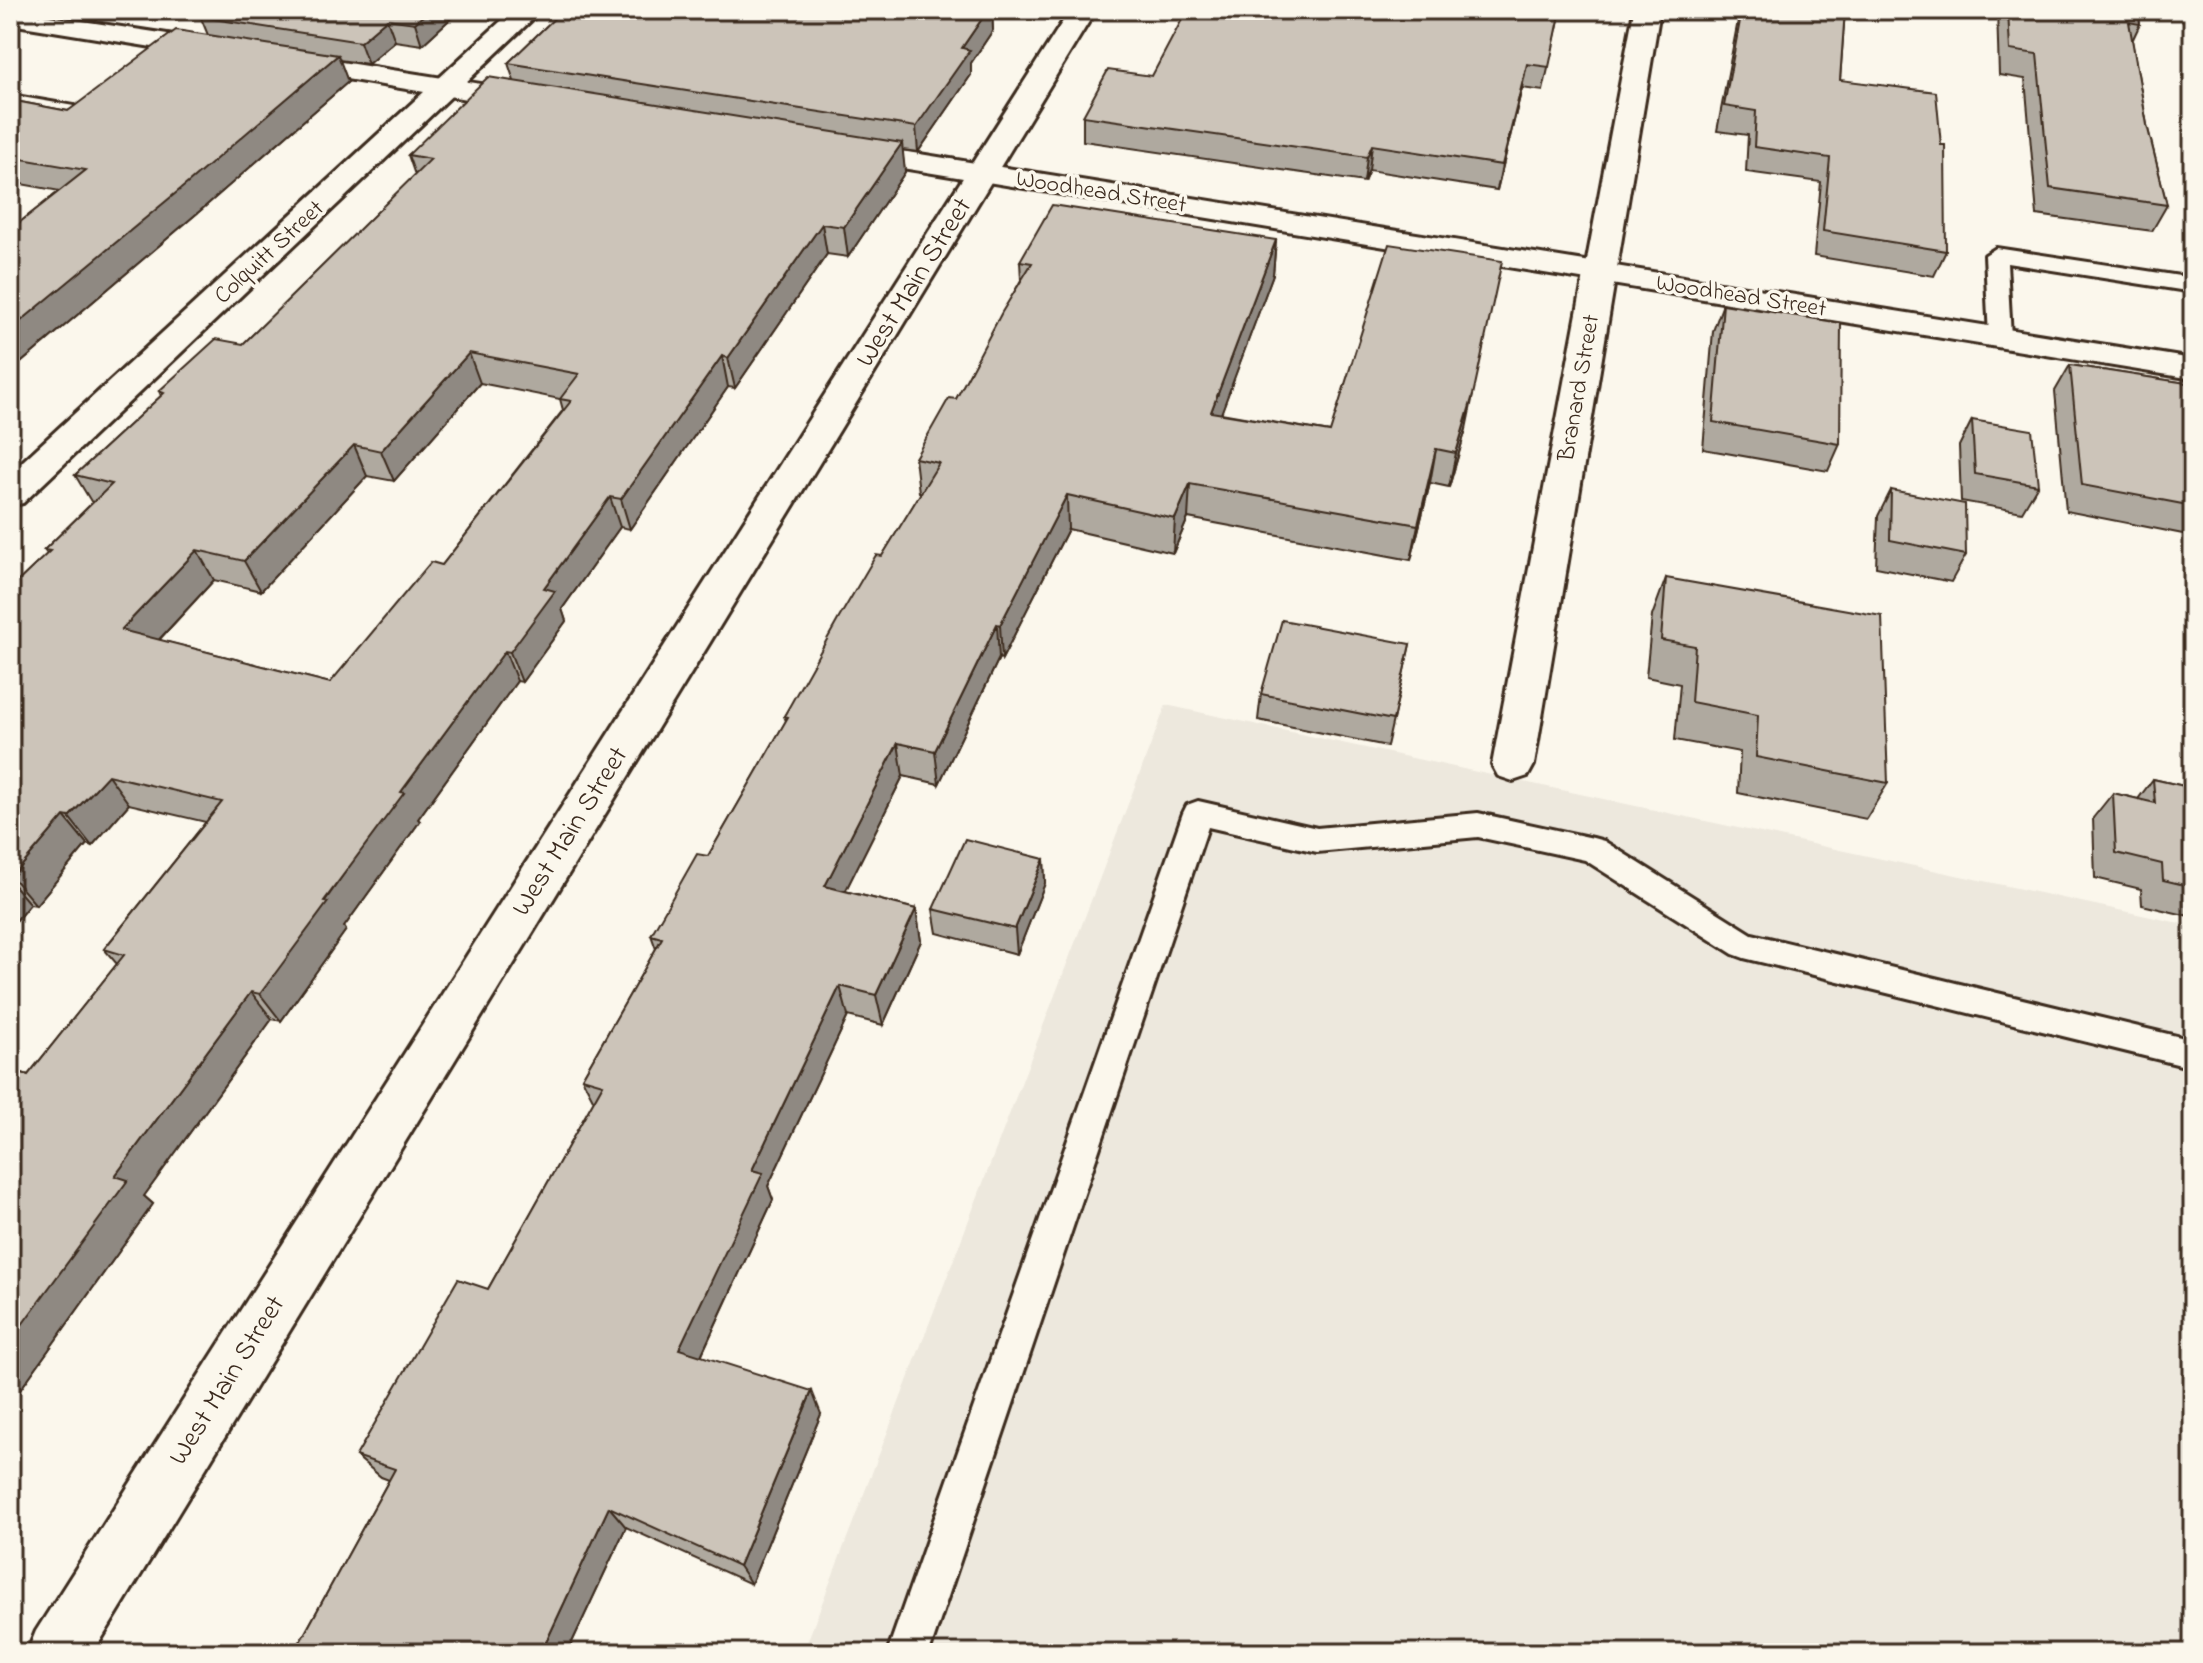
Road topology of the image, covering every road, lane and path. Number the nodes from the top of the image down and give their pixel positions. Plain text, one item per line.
1 (529, 10) edge
2 (1083, 10) edge
3 (1647, 10) edge
4 (10, 16) edge
5 (448, 87) junction
6 (10, 101) edge
7 (558, 105) edge
8 (74, 112) edge
9 (810, 146) edge
10 (983, 173) junction
11 (1600, 275) junction
12 (2193, 285) edge
13 (2000, 338) junction
14 (2193, 369) edge
15 (10, 494) edge
16 (1513, 765) dead end
17 (2193, 1054) edge
18 (58, 1653) edge
19 (908, 1653) edge

1 - 5 street, Colquitt Street
2 - 10 street, West Main Street
3 - 11 street, Branard Street
4 - 5 street
5 - 7 street
5 - 15 street, Colquitt Street
6 - 8 lane
9 - 10 street, Woodhead Street
10 - 11 street, Woodhead Street
10 - 18 street, West Main Street
11 - 13 street, Woodhead Street
11 - 16 street, Branard Street
12 - 13 lane
13 - 14 street, Woodhead Street
17 - 19 lane

